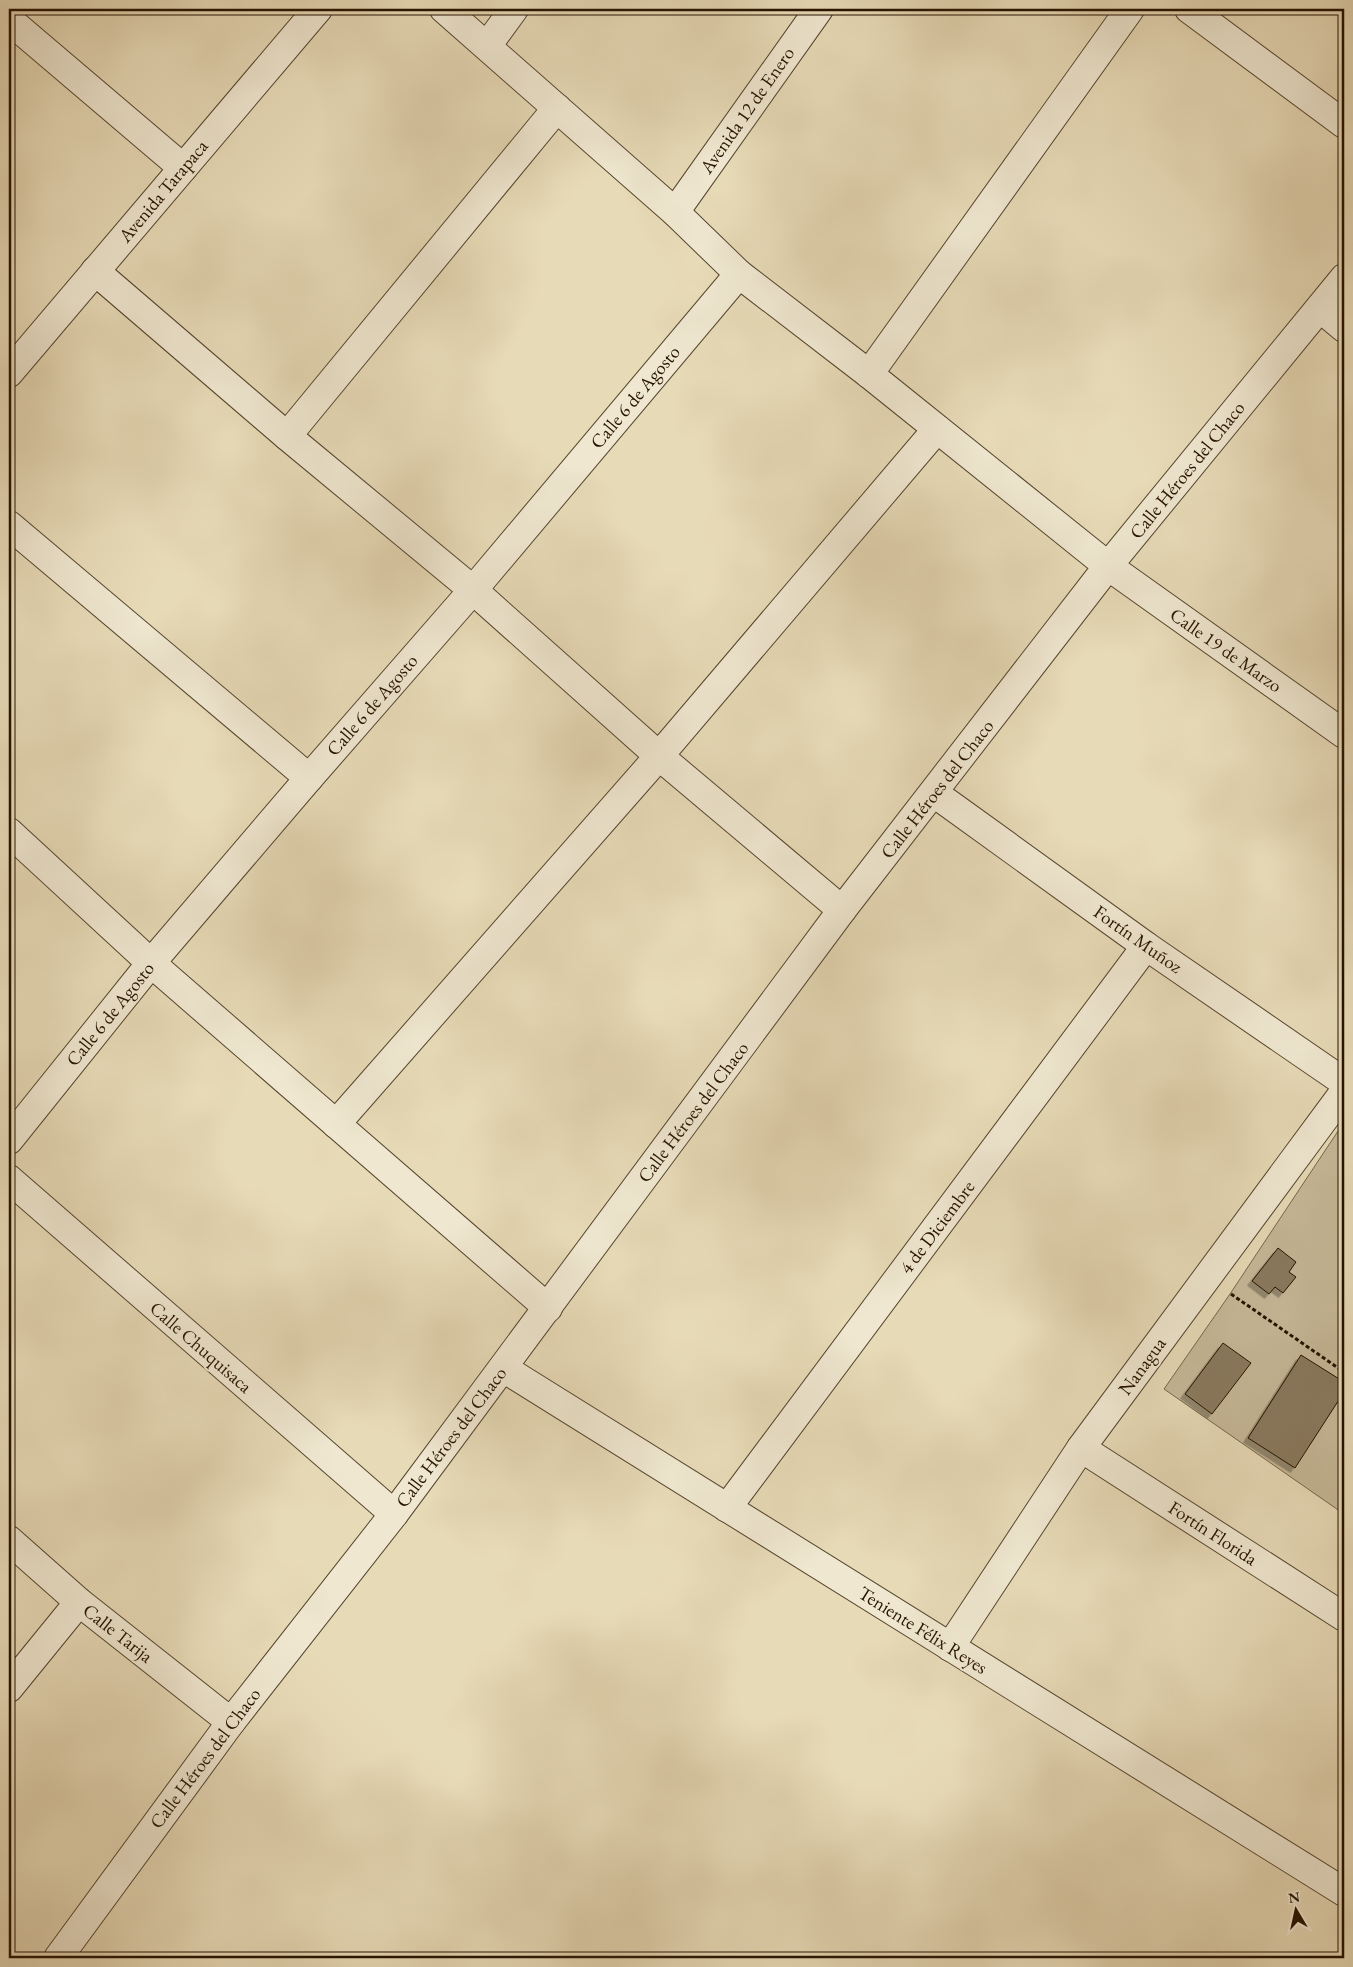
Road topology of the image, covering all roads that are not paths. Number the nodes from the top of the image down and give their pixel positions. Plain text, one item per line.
1 (318, 9) edge
2 (444, 9) edge
3 (514, 9) edge
4 (819, 9) edge
5 (1130, 9) edge
6 (1189, 9) edge
7 (9, 20) edge
8 (487, 46) junction
9 (557, 108) junction
10 (1344, 124) edge
11 (183, 168) junction
12 (675, 212) junction
13 (95, 271) junction
14 (739, 274) junction
15 (1344, 278) edge
16 (1320, 308) junction
17 (1344, 328) edge
18 (9, 373) edge
19 (869, 374) junction
20 (937, 429) junction
21 (286, 436) junction
22 (9, 525) edge
23 (1108, 566) junction
24 (473, 590) junction
25 (1344, 734) edge
26 (659, 756) junction
27 (309, 778) junction
28 (934, 794) junction
29 (9, 832) edge
30 (842, 910) junction
31 (1146, 946) junction
32 (151, 963) junction
33 (1344, 1082) edge
34 (1344, 1092) edge
35 (336, 1124) junction
36 (9, 1140) edge
37 (9, 1179) edge
38 (548, 1308) junction
39 (503, 1368) junction
40 (1081, 1448) junction
41 (727, 1508) junction
42 (394, 1514) junction
43 (9, 1540) edge
44 (79, 1602) junction
45 (1344, 1617) edge
46 (950, 1647) junction
47 (9, 1688) edge
48 (231, 1722) junction
49 (1344, 1892) edge
50 (58, 1958) edge

1 - 11 street, Avenida Tarapaca
2 - 8 street, Calle 19 de Marzo
3 - 8 street
4 - 12 street, Avenida 12 de Enero
5 - 19 street
6 - 10 street
7 - 11 street
8 - 9 street, Calle 19 de Marzo
9 - 12 street, Calle 19 de Marzo
9 - 21 street
11 - 13 street, Avenida Tarapaca
12 - 14 street, Calle 19 de Marzo
13 - 18 street, Avenida Tarapaca
13 - 21 street
14 - 19 street, Calle 19 de Marzo
14 - 24 street, Calle 6 de Agosto
15 - 16 street, Calle Héroes del Chaco
16 - 17 street
16 - 23 street, Calle Héroes del Chaco
19 - 20 street, Calle 19 de Marzo
20 - 23 street, Calle 19 de Marzo
20 - 26 street
21 - 24 street
22 - 27 street
23 - 25 street, Calle 19 de Marzo
23 - 28 street, Calle Héroes del Chaco
24 - 26 street
24 - 27 street, Calle 6 de Agosto
26 - 30 street
26 - 35 street
27 - 32 street, Calle 6 de Agosto
28 - 30 street, Calle Héroes del Chaco
28 - 31 street, Fortín Muñoz
29 - 32 street
30 - 38 street, Calle Héroes del Chaco
31 - 33 street, Fortín Muñoz
31 - 41 street, 4 de Diciembre
32 - 35 street
32 - 36 street, Calle 6 de Agosto
34 - 40 street, Nanagua
35 - 38 street
37 - 42 street, Calle Chuquisaca
38 - 39 street, Calle Héroes del Chaco
39 - 41 street, Teniente Félix Reyes
39 - 42 street, Calle Héroes del Chaco
40 - 45 street, Fortín Florida
40 - 46 street, Nanagua
41 - 46 street, Teniente Félix Reyes
42 - 48 street, Calle Héroes del Chaco
43 - 44 street, Calle Tarija
44 - 47 street
44 - 48 street, Calle Tarija
46 - 49 street, Teniente Félix Reyes
48 - 50 street, Calle Héroes del Chaco

